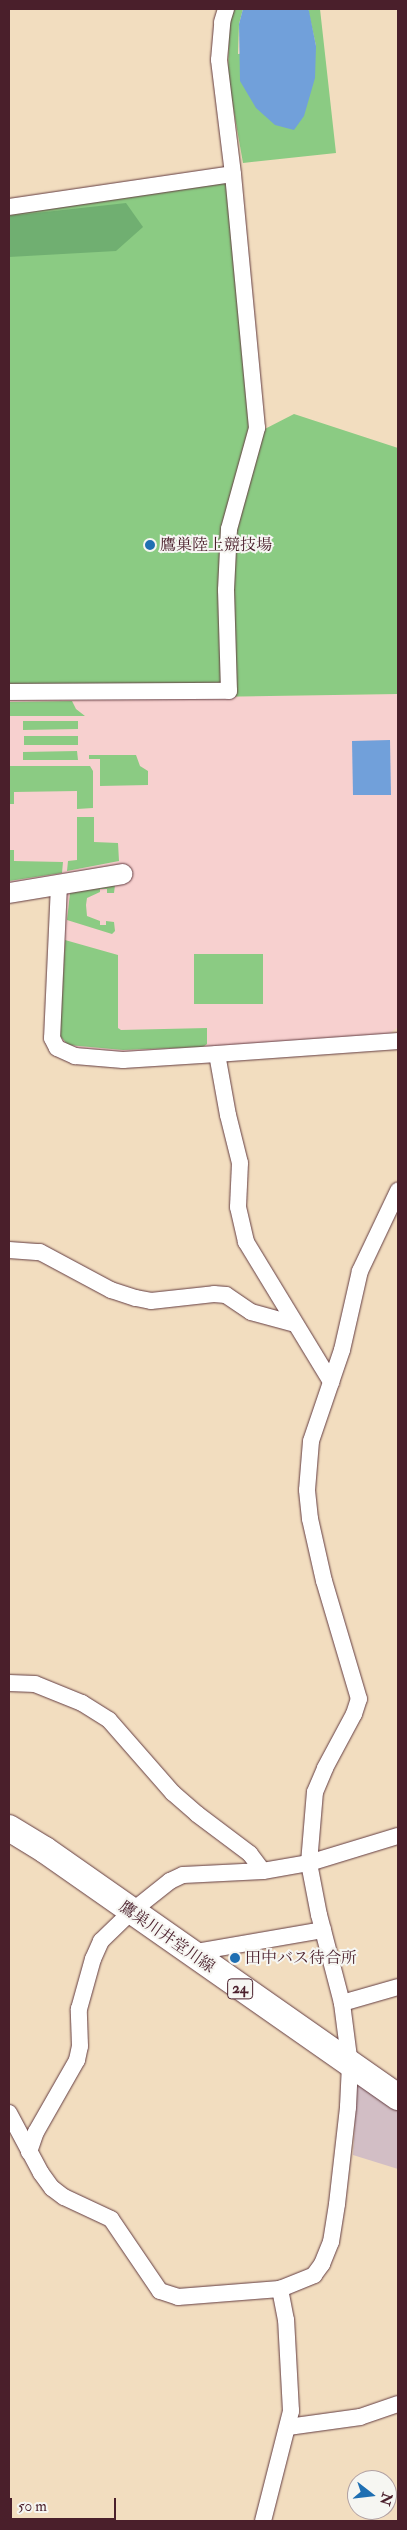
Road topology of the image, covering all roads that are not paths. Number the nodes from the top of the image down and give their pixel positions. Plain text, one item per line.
1 (226, 9) edge
2 (233, 174) junction
3 (9, 207) edge
4 (9, 692) edge
5 (122, 874) dead end
6 (59, 885) junction
7 (9, 893) edge
8 (398, 1041) edge
9 (217, 1054) junction
10 (398, 1191) edge
11 (9, 1250) edge
12 (295, 1324) junction
13 (331, 1382) junction
14 (9, 1683) edge
15 (9, 1828) edge
16 (398, 1836) edge
17 (309, 1863) junction
18 (263, 1871) junction
19 (131, 1912) junction
20 (323, 1930) junction
21 (190, 1953) junction
22 (398, 1987) edge
23 (342, 2003) junction
24 (350, 2065) junction
25 (398, 2097) edge
26 (9, 2113) edge
27 (30, 2152) junction
28 (280, 2289) junction
29 (398, 2404) edge
30 (288, 2427) junction
31 (263, 2521) edge

1 - 2 street
2 - 3 street
2 - 4 street
5 - 6 street
6 - 7 street
6 - 9 street
8 - 9 street
9 - 12 street
10 - 13 street
11 - 12 street
12 - 13 street
13 - 17 street
14 - 18 street
15 - 19 main road, 鷹巣川井堂川線 / 24
16 - 17 street
17 - 18 street
17 - 20 street
18 - 19 street
19 - 21 main road, 鷹巣川井堂川線 / 24
19 - 27 street
20 - 21 street
20 - 23 street
21 - 24 main road, 鷹巣川井堂川線 / 24
22 - 23 street
23 - 24 street
24 - 25 main road, 鷹巣川井堂川線 / 24
24 - 28 street
26 - 27 street
27 - 28 street
28 - 30 street
29 - 30 street
30 - 31 street

